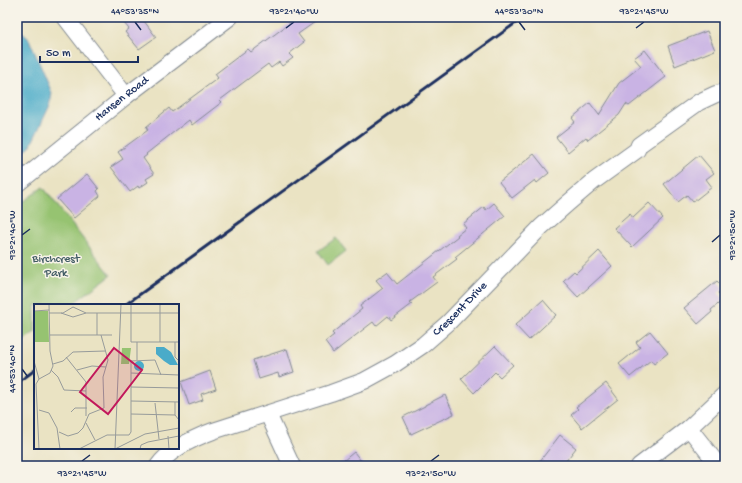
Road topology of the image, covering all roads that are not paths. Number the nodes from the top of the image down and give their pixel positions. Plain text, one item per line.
1 (65, 17) edge
2 (230, 17) edge
3 (725, 92) edge
4 (126, 96) junction
5 (17, 184) edge
6 (725, 394) edge
7 (268, 414) junction
8 (689, 428) junction
9 (179, 448) edge
10 (178, 449) edge
11 (158, 466) edge
12 (292, 466) edge
13 (639, 466) edge
14 (719, 466) edge

1 - 4 street
2 - 4 street, Hansen Road
3 - 7 street, Crescent Drive
4 - 5 street, Hansen Road
6 - 8 street
7 - 9 street, Crescent Drive
7 - 12 street
8 - 13 street
8 - 14 street
10 - 11 street, Crescent Drive

